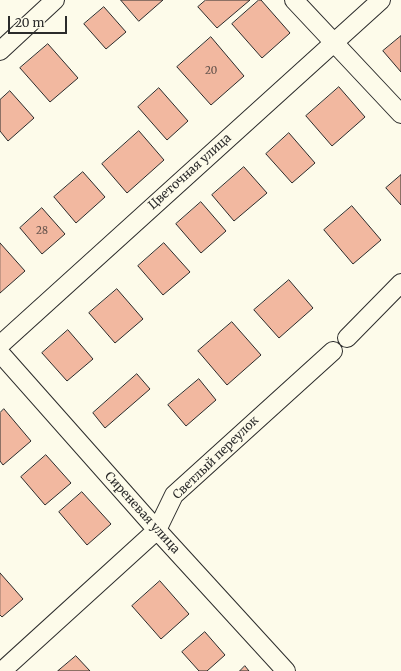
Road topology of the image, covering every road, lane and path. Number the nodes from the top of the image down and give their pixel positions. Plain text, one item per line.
1 (55, 0) edge
2 (294, 0) edge
3 (381, 0) edge
4 (335, 42) junction
5 (0, 51) edge
6 (401, 114) edge
7 (401, 283) edge
8 (347, 338) dead end
9 (0, 345) edge
10 (333, 351) dead end
11 (0, 353) edge
12 (157, 530) junction
13 (2, 671) edge
14 (286, 671) edge

1 - 5 street
2 - 4 street
3 - 4 street, Цветочная улица
4 - 6 street
4 - 9 street, Цветочная улица
7 - 8 street
10 - 12 street, Светлый переулок
11 - 12 street, Сиреневая улица
12 - 13 street, Светлый переулок
12 - 14 street, Сиреневая улица

